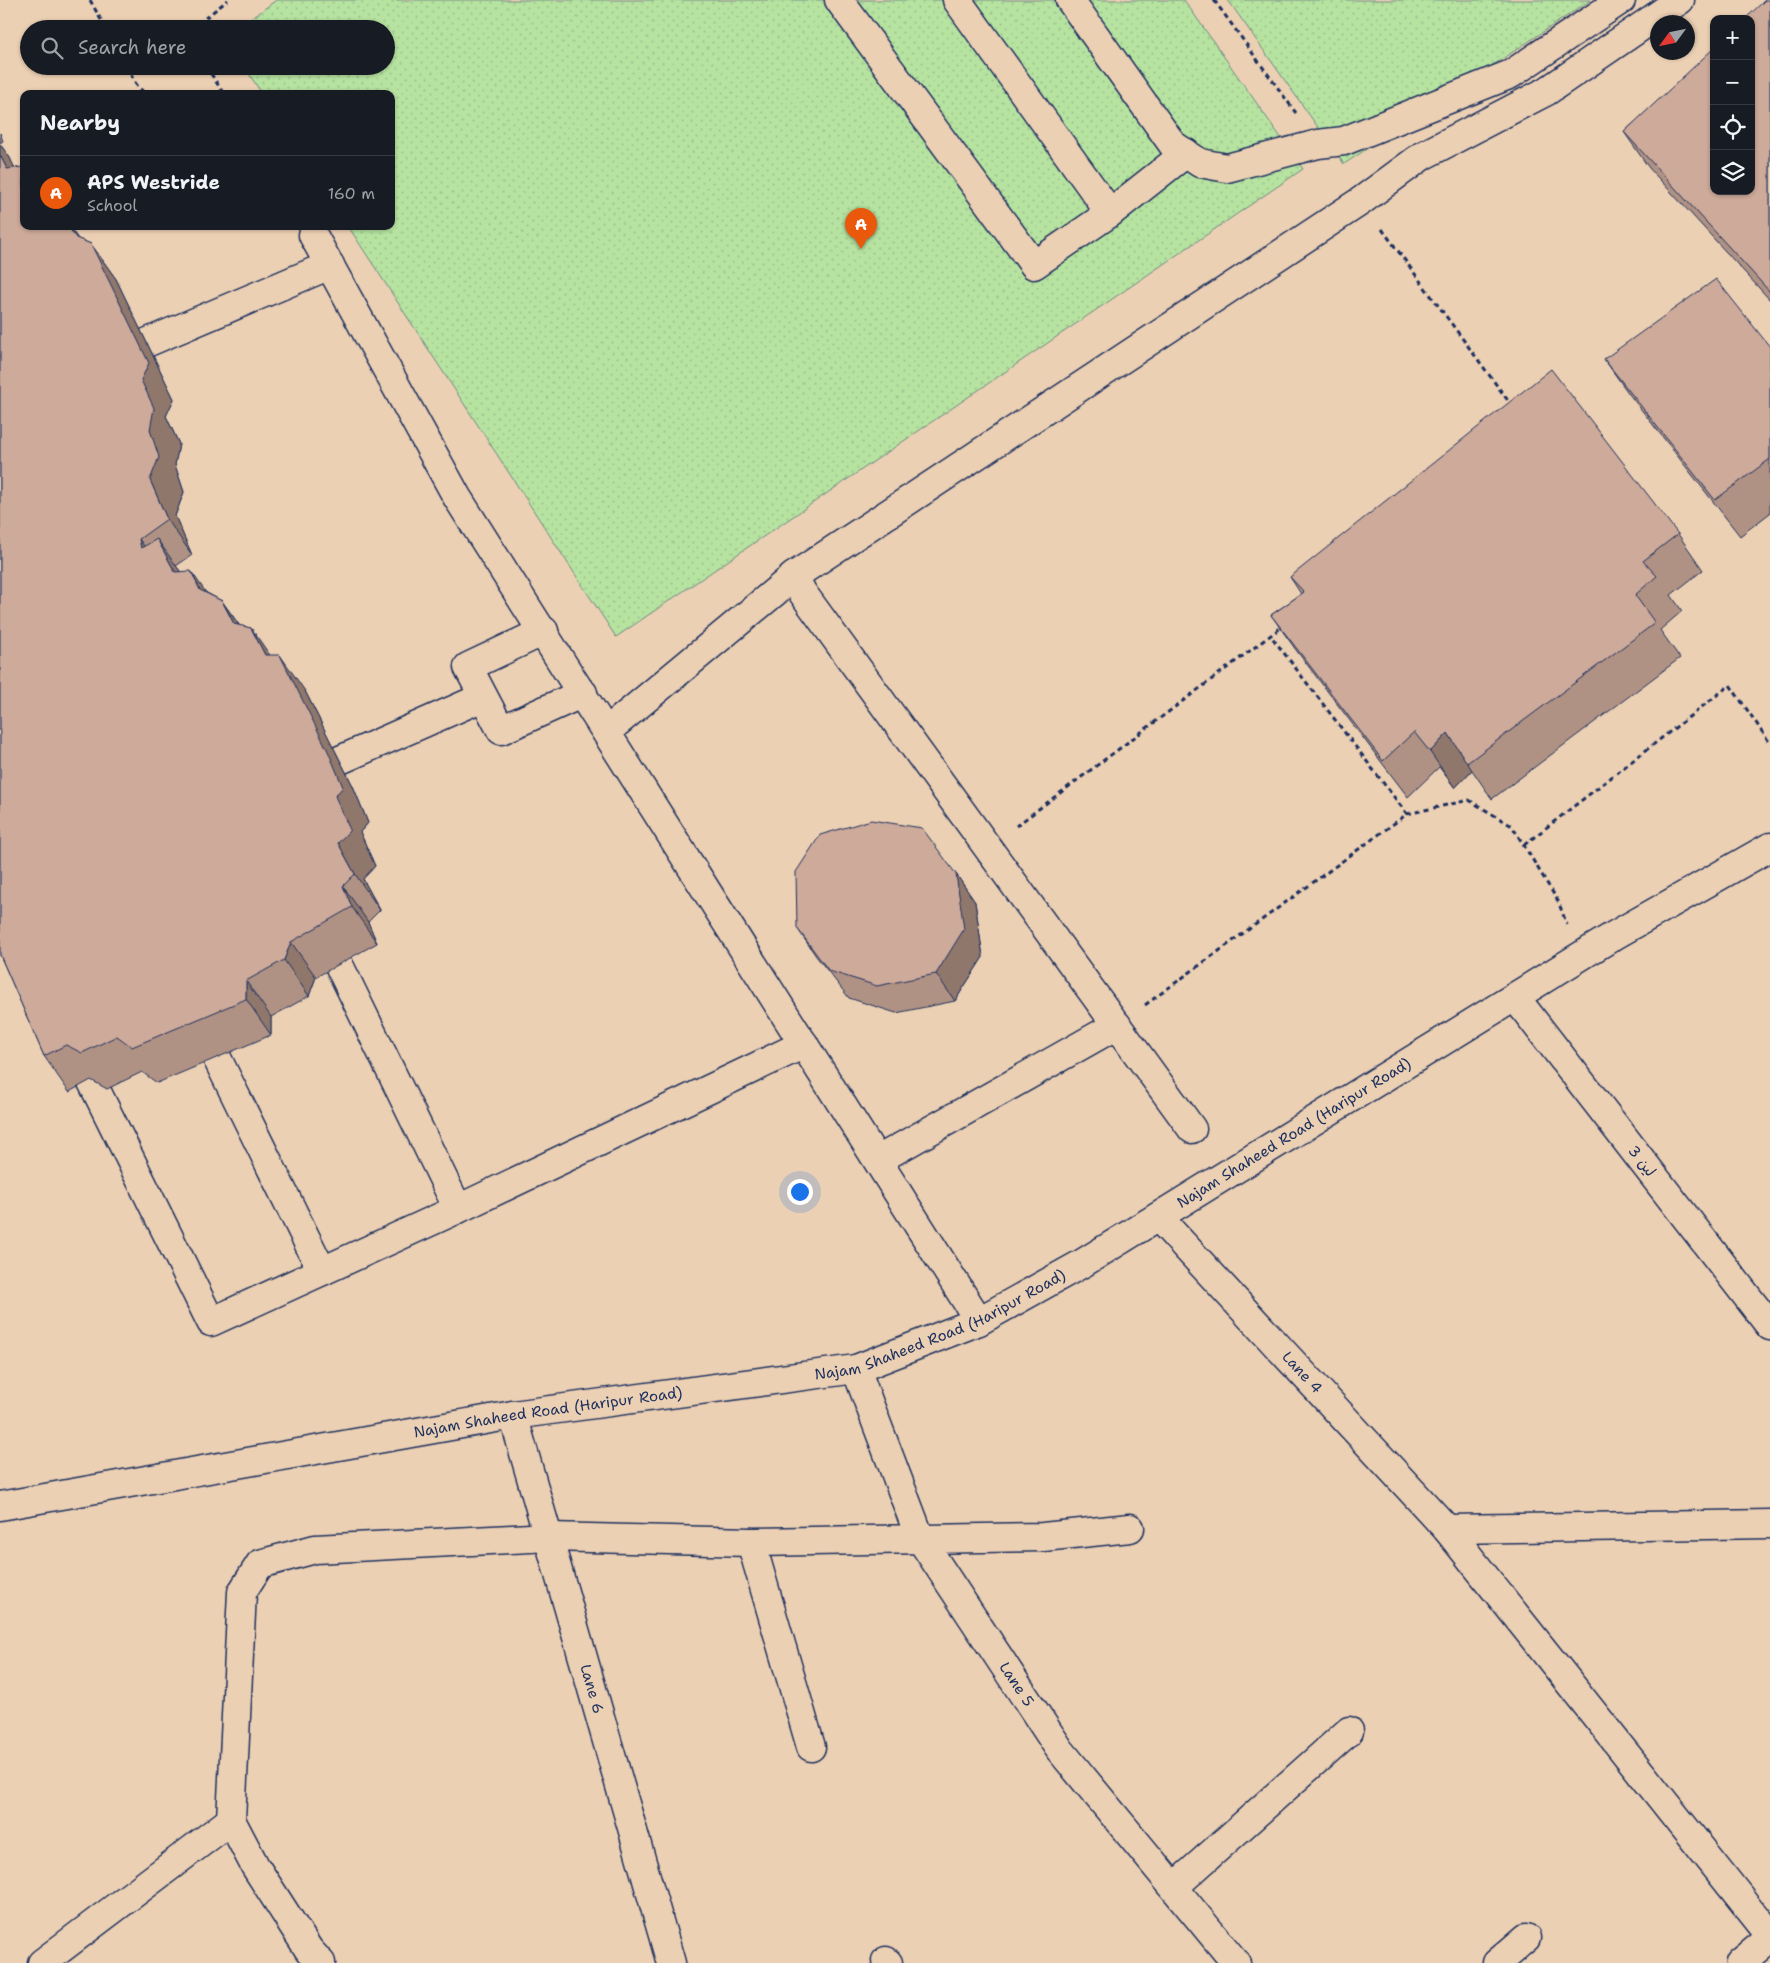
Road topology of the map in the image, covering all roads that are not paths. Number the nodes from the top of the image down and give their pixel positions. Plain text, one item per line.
1 (839, 0) edge
2 (957, 0) edge
3 (1070, 0) edge
4 (1621, 0) edge
5 (1680, 0) edge
6 (1186, 153) junction
7 (1110, 213) junction
8 (313, 235) dead end
9 (330, 265) junction
10 (146, 343) dead end
11 (794, 576) junction
12 (544, 631) junction
13 (584, 694) junction
14 (483, 697) junction
15 (607, 731) junction
16 (340, 760) dead end
17 (1770, 847) edge
18 (338, 965) dead end
19 (1515, 997) junction
20 (1117, 1026) junction
21 (804, 1044) junction
22 (217, 1058) dead end
23 (91, 1080) edge
24 (1192, 1129) dead end
25 (878, 1160) junction
26 (458, 1209) junction
27 (1158, 1217) junction
28 (322, 1271) junction
29 (980, 1320) junction
30 (1770, 1326) edge
31 (856, 1369) junction
32 (513, 1415) junction
33 (0, 1506) edge
34 (1770, 1524) edge
35 (1130, 1528) dead end
36 (1447, 1528) junction
37 (548, 1537) junction
38 (920, 1538) junction
39 (751, 1542) junction
40 (1349, 1731) dead end
41 (810, 1747) dead end
42 (231, 1820) junction
43 (1174, 1887) junction
44 (1767, 1924) edge
45 (1526, 1938) dead end
46 (42, 1963) edge
47 (321, 1963) edge
48 (671, 1963) edge
49 (1236, 1963) edge
50 (1497, 1963) edge
51 (1740, 1963) edge

1 - 7 street
2 - 7 street
3 - 6 street
4 - 6 street
5 - 11 street
6 - 7 street
8 - 9 street
9 - 10 street
9 - 12 street
11 - 15 street
11 - 20 street
12 - 13 street
12 - 14 street
13 - 14 street
13 - 15 street
14 - 16 street
15 - 21 street
17 - 19 street, Najam Shaheed Road (Haripur Road)
18 - 26 street
19 - 27 street, Najam Shaheed Road (Haripur Road)
19 - 30 street, لین 3
20 - 24 street
20 - 25 street
21 - 25 street
21 - 26 street
22 - 28 street
23 - 28 street
25 - 29 street
26 - 28 street
27 - 29 street, Najam Shaheed Road (Haripur Road)
27 - 36 street, Lane 4
29 - 31 street, Najam Shaheed Road (Haripur Road)
31 - 32 street, Najam Shaheed Road (Haripur Road)
31 - 38 street, Lane 5
32 - 33 street, Najam Shaheed Road (Haripur Road)
32 - 37 street, Lane 6
34 - 36 street
35 - 38 street
36 - 44 street, Lane 4
37 - 39 street
37 - 42 street
37 - 48 street, Lane 6
38 - 39 street
38 - 43 street, Lane 5
39 - 41 street
40 - 43 street
42 - 46 street
42 - 47 street
43 - 49 street, Lane 5
44 - 51 street
45 - 50 street

